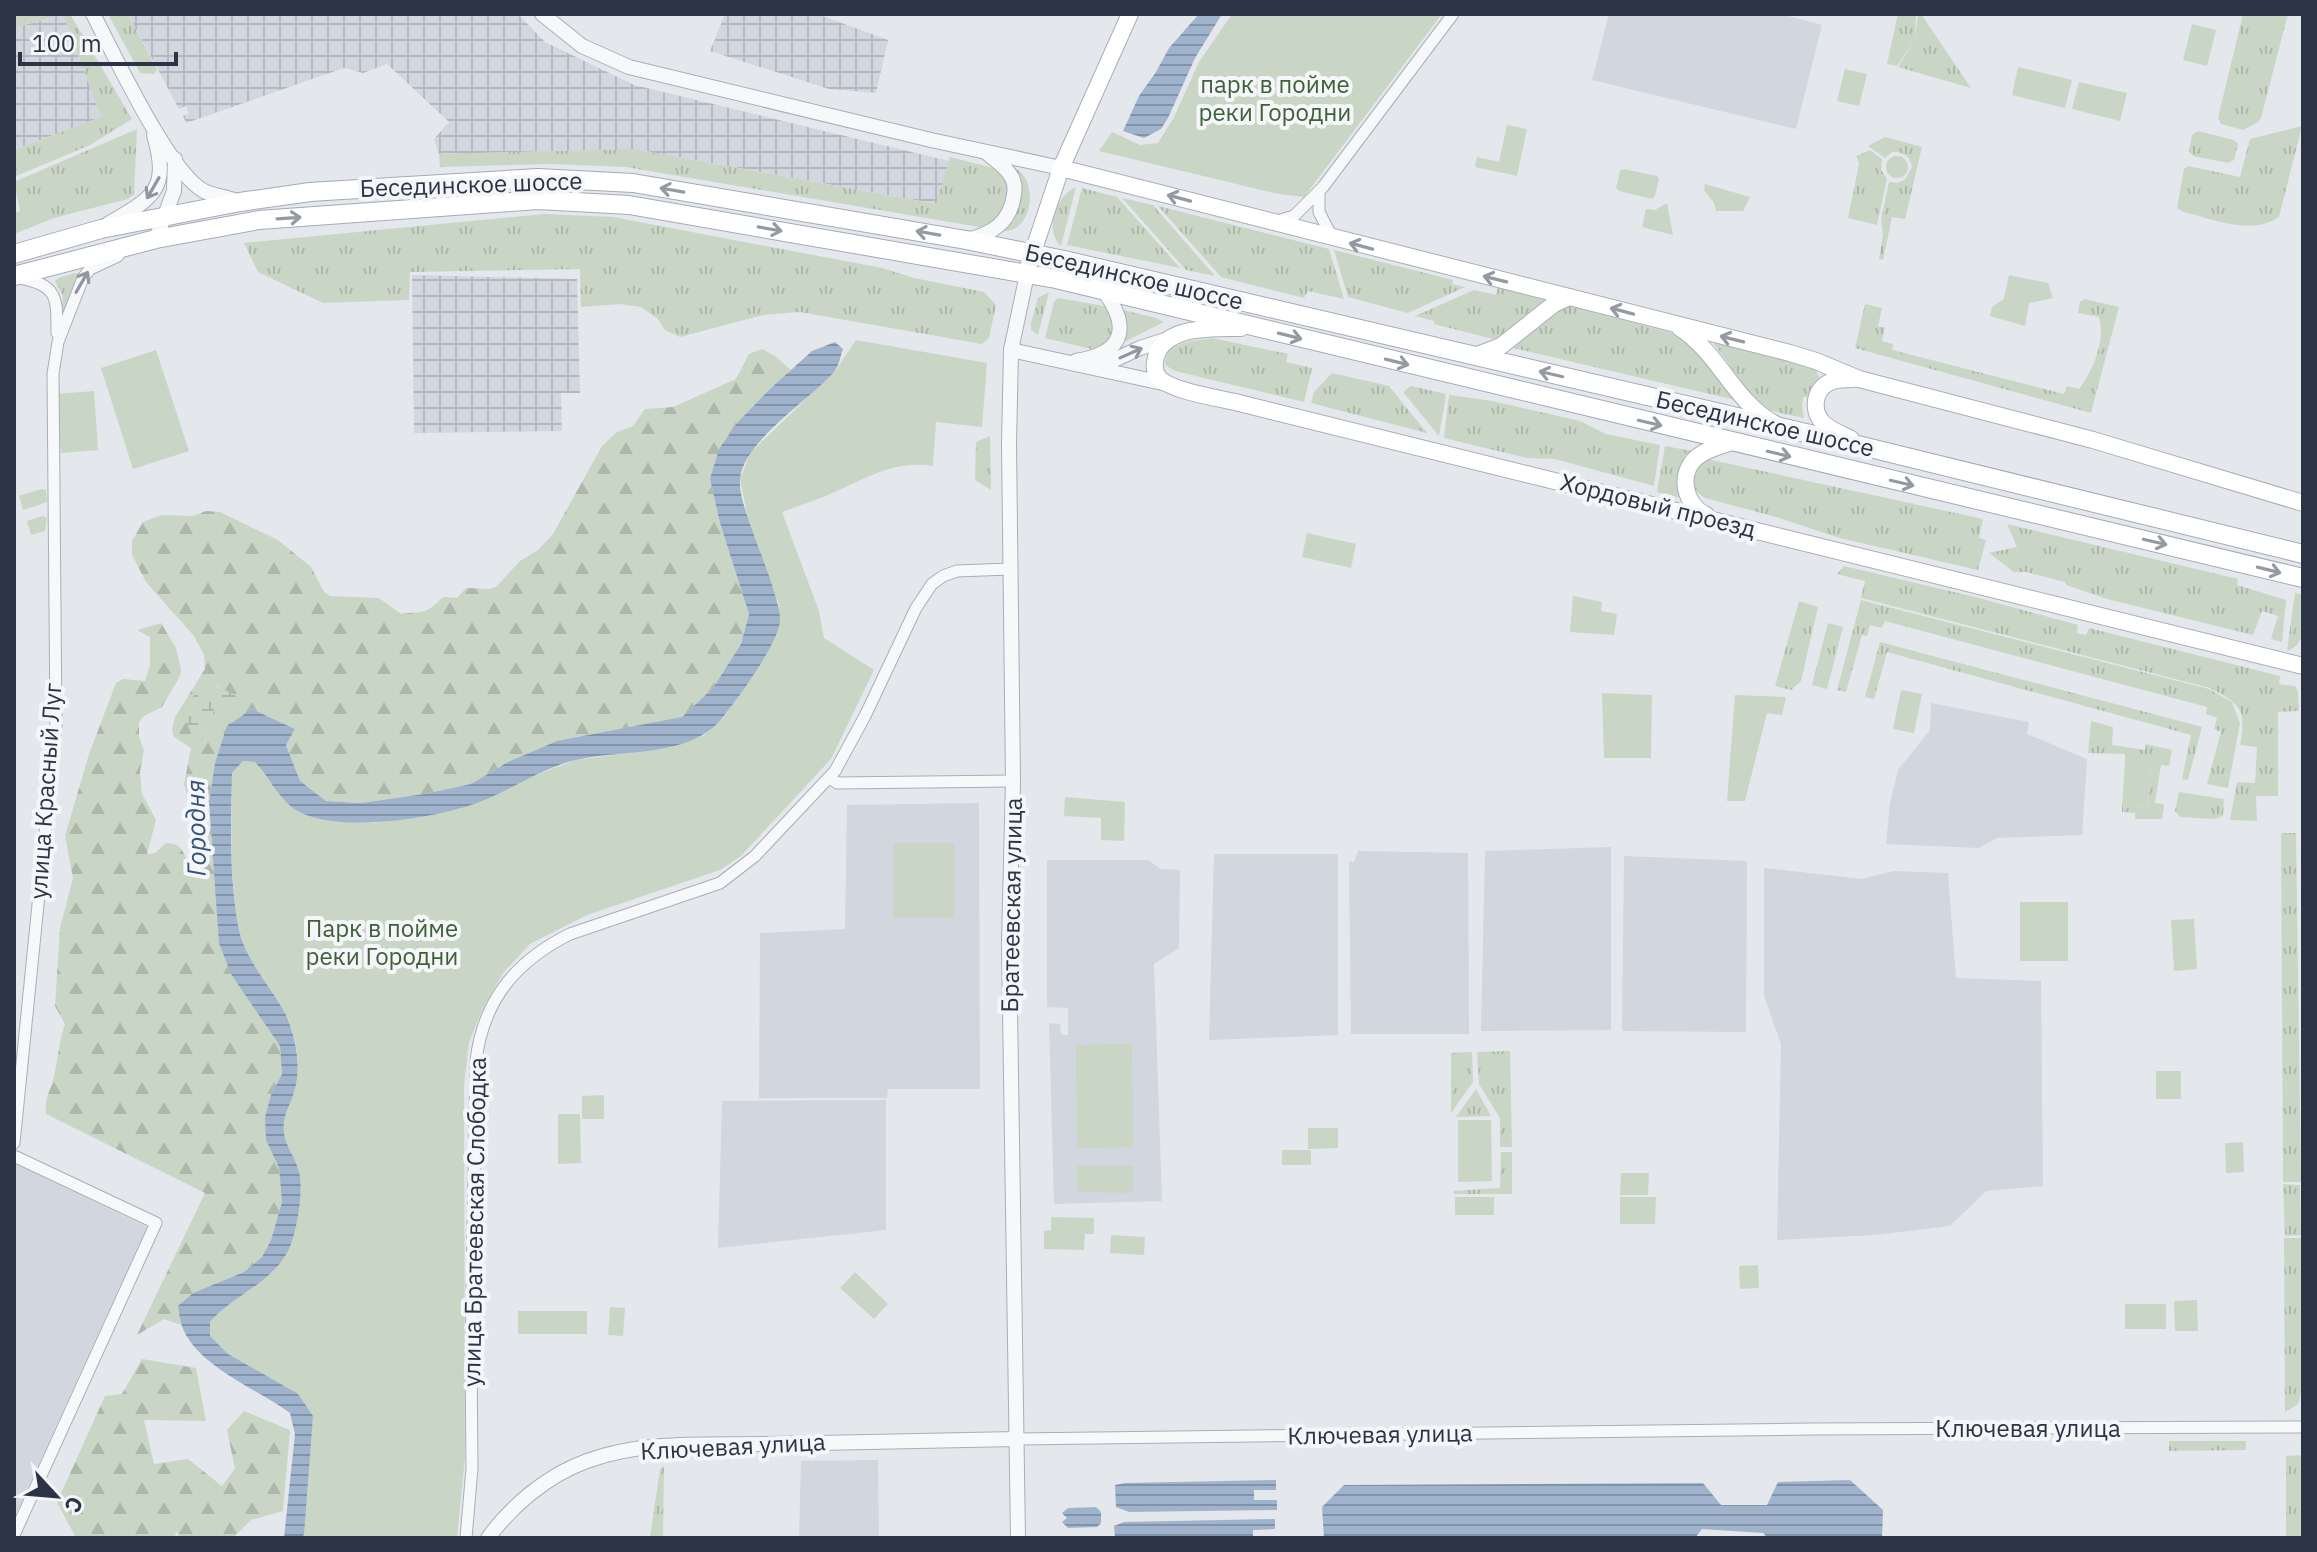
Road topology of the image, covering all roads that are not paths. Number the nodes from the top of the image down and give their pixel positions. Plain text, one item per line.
1 (93, 14) edge
2 (542, 14) edge
3 (1130, 14) edge
4 (1453, 14) edge
5 (150, 124) junction
6 (984, 152) junction
7 (174, 158) junction
8 (1061, 168) junction
9 (1319, 193) junction
10 (240, 202) junction
11 (165, 216) junction
12 (1269, 222) junction
13 (101, 229) junction
14 (156, 239) junction
15 (1333, 239) junction
16 (966, 240) junction
17 (134, 244) junction
18 (1032, 253) junction
19 (14, 254) edge
20 (1027, 274) junction
21 (14, 276) edge
22 (1103, 290) junction
23 (1569, 297) junction
24 (1675, 325) junction
25 (1258, 328) junction
26 (1165, 340) junction
27 (58, 342) junction
28 (1011, 350) junction
29 (1475, 356) junction
30 (1072, 362) junction
31 (1097, 368) junction
32 (1859, 379) junction
33 (1170, 385) junction
34 (1790, 431) junction
35 (1732, 442) junction
36 (1870, 448) junction
37 (2303, 503) edge
38 (1715, 519) junction
39 (2303, 554) edge
40 (1010, 569) junction
41 (2303, 578) edge
42 (2303, 666) edge
43 (830, 778) junction
44 (1013, 781) junction
45 (14, 1143) edge
46 (14, 1156) edge
47 (2303, 1427) edge
48 (1017, 1439) junction
49 (14, 1535) edge
50 (466, 1538) edge
51 (488, 1538) edge
52 (1018, 1538) edge

1 - 5 street
2 - 6 street
3 - 8 main road
4 - 9 street
5 - 7 street
5 -> 13 street
6 - 8 street
6 - 16 street
7 - 10 street
7 - 11 street
12 -> 8 main road
8 - 18 main road
9 - 12 street
9 - 15 street
10 - 11 main road, Бесединское шоссе
16 -> 10 main road, Бесединское шоссе
11 - 13 main road, Бесединское шоссе
11 - 14 street
12 - 15 main road
13 - 19 main road, Бесединское шоссе
14 - 17 main road, Бесединское шоссе
14 -> 20 main road, Бесединское шоссе
23 -> 15 main road
16 - 18 main road, Бесединское шоссе
17 - 21 main road, Бесединское шоссе
27 -> 17 street, улица Красный Луг
18 - 20 main road
18 - 29 main road, Бесединское шоссе
20 - 22 main road, Бесединское шоссе
20 - 28 street, Братеевская улица
21 - 27 street, улица Красный Луг
22 - 25 main road, Бесединское шоссе
22 - 30 street
24 -> 23 main road
23 - 29 main road
32 -> 24 main road
24 - 34 main road
25 - 26 main road
25 -> 35 main road, Бесединское шоссе
31 -> 26 street
26 - 33 main road
27 - 45 street, улица Красный Луг
28 - 30 street, Хордовый проезд
28 - 40 street, Братеевская улица
34 -> 29 main road, Бесединское шоссе
30 - 31 street, Хордовый проезд
31 - 33 street, Хордовый проезд
32 - 36 main road
32 - 37 main road
33 - 38 main road, Хордовый проезд
34 - 36 main road, Бесединское шоссе
35 - 38 main road
35 -> 41 main road, Бесединское шоссе
36 - 39 main road, Бесединское шоссе
38 - 42 main road, Хордовый проезд
40 - 43 street, улица Братеевская Слободка
40 - 44 street, Братеевская улица
43 - 44 street
43 - 50 street, улица Братеевская Слободка
44 - 48 street, Братеевская улица
46 - 49 street
47 - 48 street, Ключевая улица
48 - 51 street, Ключевая улица
48 - 52 street, Братеевская улица

